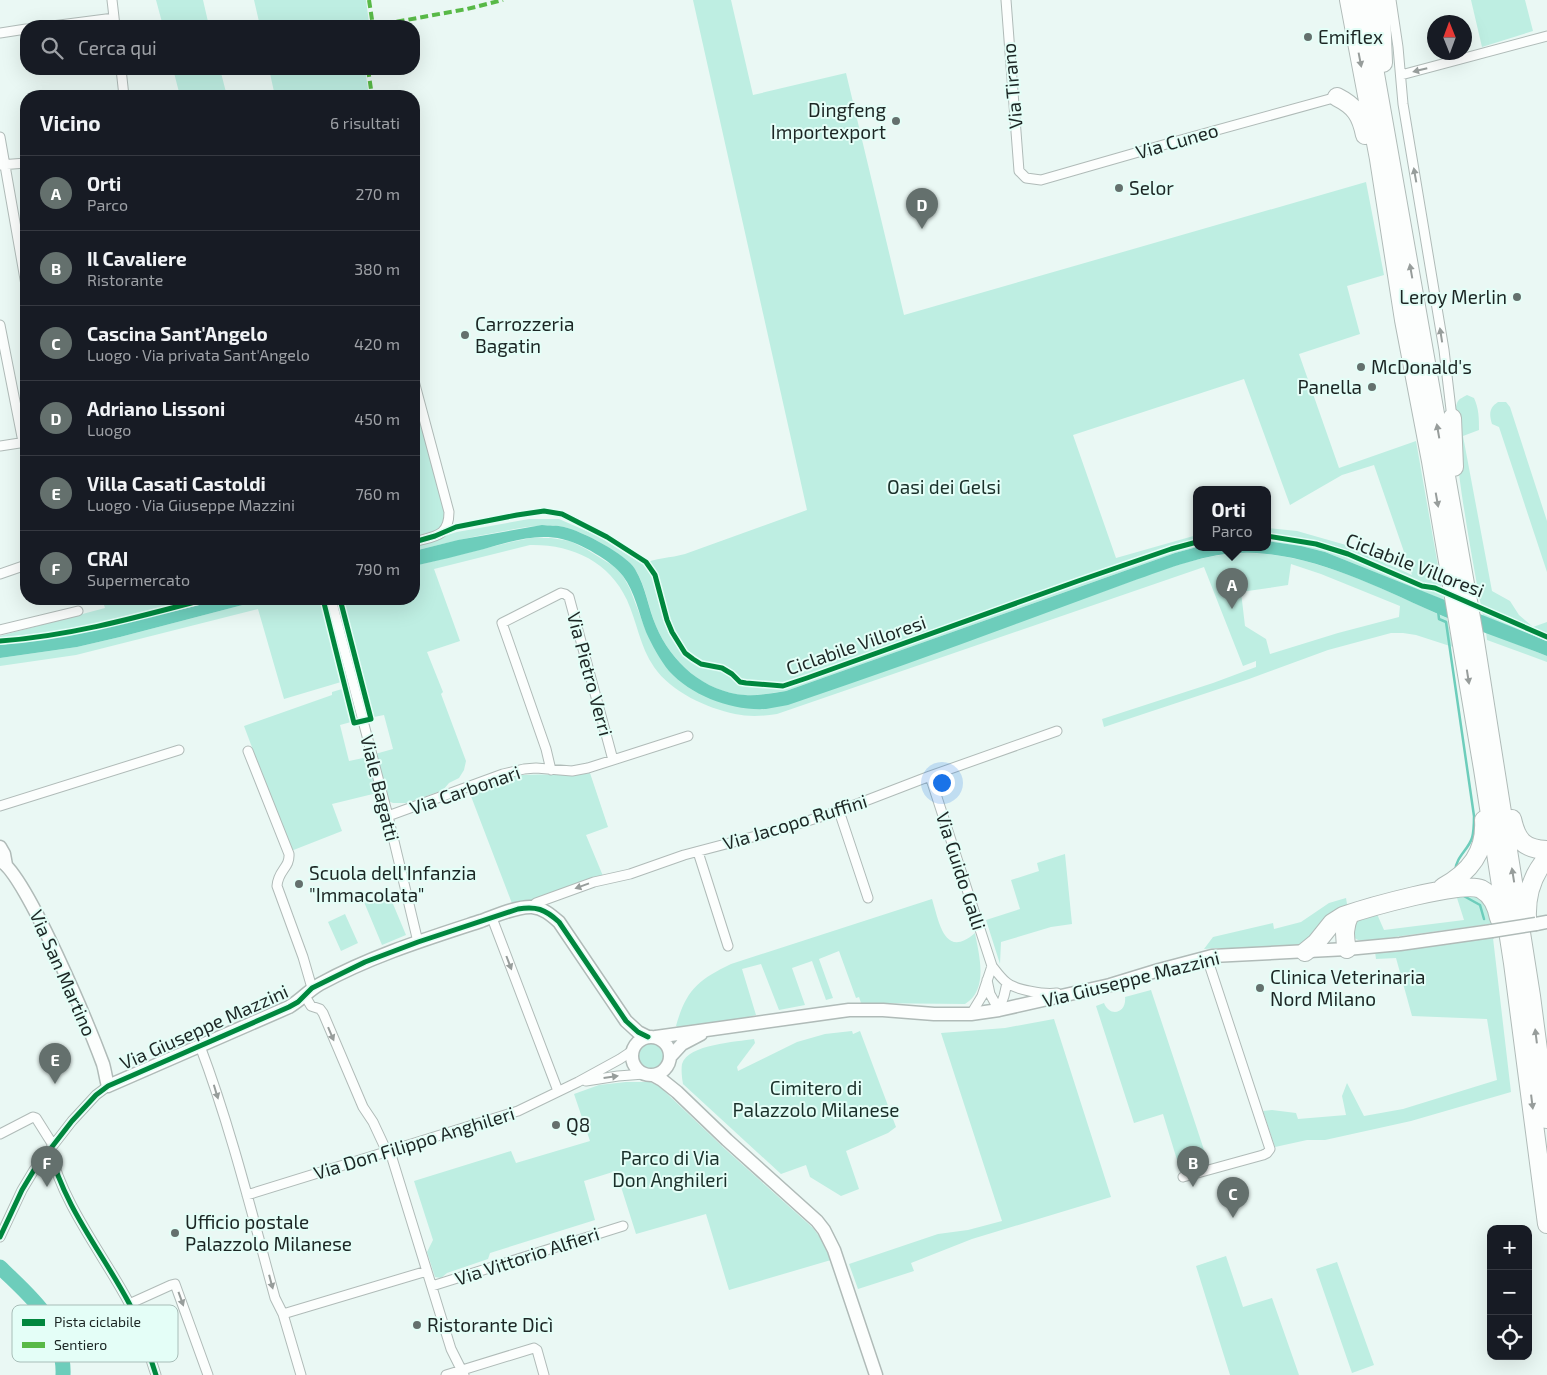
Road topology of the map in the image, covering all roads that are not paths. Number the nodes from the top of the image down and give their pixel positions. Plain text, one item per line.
1 (112, 0) edge
2 (1006, 0) edge
3 (1349, 0) edge
4 (1362, 0) edge
5 (1379, 0) edge
6 (1391, 0) edge
7 (114, 20) edge
8 (20, 31) edge
9 (0, 33) edge
10 (1547, 36) edge
11 (121, 75) edge
12 (1401, 75) junction
13 (1371, 84) junction
14 (123, 90) edge
15 (1337, 97) joint
16 (0, 137) edge
17 (1379, 158) junction
18 (20, 164) edge
19 (2, 165) edge
20 (1019, 171) joint
21 (1395, 180) junction
22 (20, 255) edge
23 (0, 325) edge
24 (420, 403) edge
25 (1452, 418) joint
26 (20, 419) edge
27 (20, 443) edge
28 (0, 446) edge
29 (420, 540) edge
30 (20, 568) edge
31 (0, 574) edge
32 (1461, 597) junction
33 (333, 605) edge
34 (78, 611) dead end
35 (0, 630) edge
36 (1057, 731) dead end
37 (688, 736) dead end
38 (179, 750) dead end
39 (248, 751) dead end
40 (613, 760) junction
41 (1489, 768) junction
42 (551, 770) junction
43 (930, 776) junction
44 (0, 806) edge
45 (839, 811) junction
46 (388, 816) junction
47 (0, 847) edge
48 (1547, 850) edge
49 (698, 852) junction
50 (1547, 858) edge
51 (3, 863) edge
52 (1434, 892) junction
53 (868, 898) dead end
54 (532, 907) junction
55 (1350, 914) junction
56 (492, 918) junction
57 (1332, 923) junction
58 (1541, 923) edge
59 (418, 942) junction
60 (728, 946) dead end
61 (1342, 949) junction
62 (1306, 952) junction
63 (1208, 957) junction
64 (1513, 963) junction
65 (992, 966) junction
66 (987, 979) junction
67 (1007, 983) junction
68 (1110, 985) junction
69 (308, 992) junction
70 (1531, 996) junction
71 (1000, 1010) junction
72 (971, 1014) junction
73 (626, 1021) junction
74 (716, 1029) junction
75 (652, 1037) junction
76 (200, 1046) junction
77 (632, 1049) junction
78 (669, 1061) junction
79 (649, 1075) junction
80 (578, 1082) junction
81 (108, 1086) junction
82 (558, 1091) junction
83 (677, 1092) junction
84 (1547, 1119) edge
85 (0, 1134) edge
86 (52, 1148) junction
87 (387, 1152) junction
88 (1183, 1178) dead end
89 (247, 1195) junction
90 (1547, 1224) edge
91 (622, 1226) dead end
92 (0, 1236) edge
93 (427, 1271) junction
94 (432, 1286) junction
95 (129, 1304) joint
96 (283, 1314) junction
97 (152, 1362) edge
98 (463, 1373) edge
99 (156, 1375) edge
100 (208, 1375) edge
101 (301, 1375) edge
102 (446, 1375) edge
103 (544, 1375) edge
104 (876, 1375) edge

1 - 7 street
2 - 20 street, Via Tirano
3 -> 13 highway
4 - 13 highway
5 - 21 highway
6 - 12 street
8 - 9 street
10 -> 12 street
11 - 14 street
25 -> 12 street
13 - 17 highway
13 - 21 highway
15 - 17 highway
15 - 20 street, Via Cuneo
16 - 19 street
17 -> 32 highway
18 - 19 street
19 - 22 street
32 -> 21 highway
23 - 26 street
24 - 29 street
25 - 32 highway
27 - 28 street
30 - 31 street
32 - 41 highway
33 - 46 street, Viale Bagatti
34 - 35 street
36 - 43 street, Via Jacopo Ruffini
37 - 40 street, Via Carbonari
38 - 44 street
39 - 69 street
40 - 42 street, Via Carbonari
40 - 42 street, Via Pietro Verri
41 - 48 highway
41 - 52 highway
41 - 64 highway
70 -> 41 highway
42 - 46 street, Via Carbonari
43 - 45 street, Via Jacopo Ruffini
43 - 65 street, Via Guido Galli
45 - 49 street, Via Jacopo Ruffini
45 - 53 street
46 - 59 street, Viale Bagatti
47 - 51 street, Via San Martino
49 -> 54 street, Via Jacopo Ruffini
49 - 60 street
50 - 70 highway
51 - 81 street, Via San Martino
52 - 55 highway
52 - 64 highway
54 - 56 street, Via Giuseppe Mazzini
54 - 73 street
55 - 57 highway
55 - 61 highway
56 - 59 street, Via Giuseppe Mazzini
56 -> 82 street
57 - 61 highway
57 - 62 highway
58 - 61 street, Via Giuseppe Mazzini, bridge
59 - 69 street, Via Giuseppe Mazzini
61 - 62 street, Via Giuseppe Mazzini
62 - 63 street, Via Giuseppe Mazzini
63 - 68 street, Via Giuseppe Mazzini
63 - 88 street
64 -> 90 highway
65 - 66 street
65 - 67 street, Via Guido Galli
66 - 71 street
66 - 72 street
67 - 68 street
67 - 71 street
68 - 71 street, Via Giuseppe Mazzini
69 - 76 street, Via Giuseppe Mazzini
69 -> 87 street
84 -> 70 highway
71 - 72 street, Via Giuseppe Mazzini
72 - 74 street, Via Giuseppe Mazzini
73 - 75 street
73 - 77 street
74 - 75 street, Via Giuseppe Mazzini
74 - 78 street, Via Giuseppe Mazzini
75 - 77 street
75 - 78 street
76 - 81 street, Via Giuseppe Mazzini
76 -> 89 street
77 - 79 street
77 - 80 street, Via Don Filippo Anghileri
78 - 79 street
78 - 83 street
80 -> 79 street, Via Don Filippo Anghileri
79 - 83 street
80 - 82 street, Via Don Filippo Anghileri
81 - 86 street, Via Giuseppe Mazzini
82 - 87 street, Via Don Filippo Anghileri
83 - 104 street
85 - 86 street
86 - 92 street, Via Giuseppe Mazzini
86 - 95 street
87 - 89 street, Via Don Filippo Anghileri
87 - 93 street
89 -> 96 street
91 - 94 street, Via Vittorio Alfieri
93 - 94 street
93 - 96 street
94 - 98 street
95 -> 100 street
96 - 101 street
97 - 99 street
98 - 102 street
98 - 103 street

